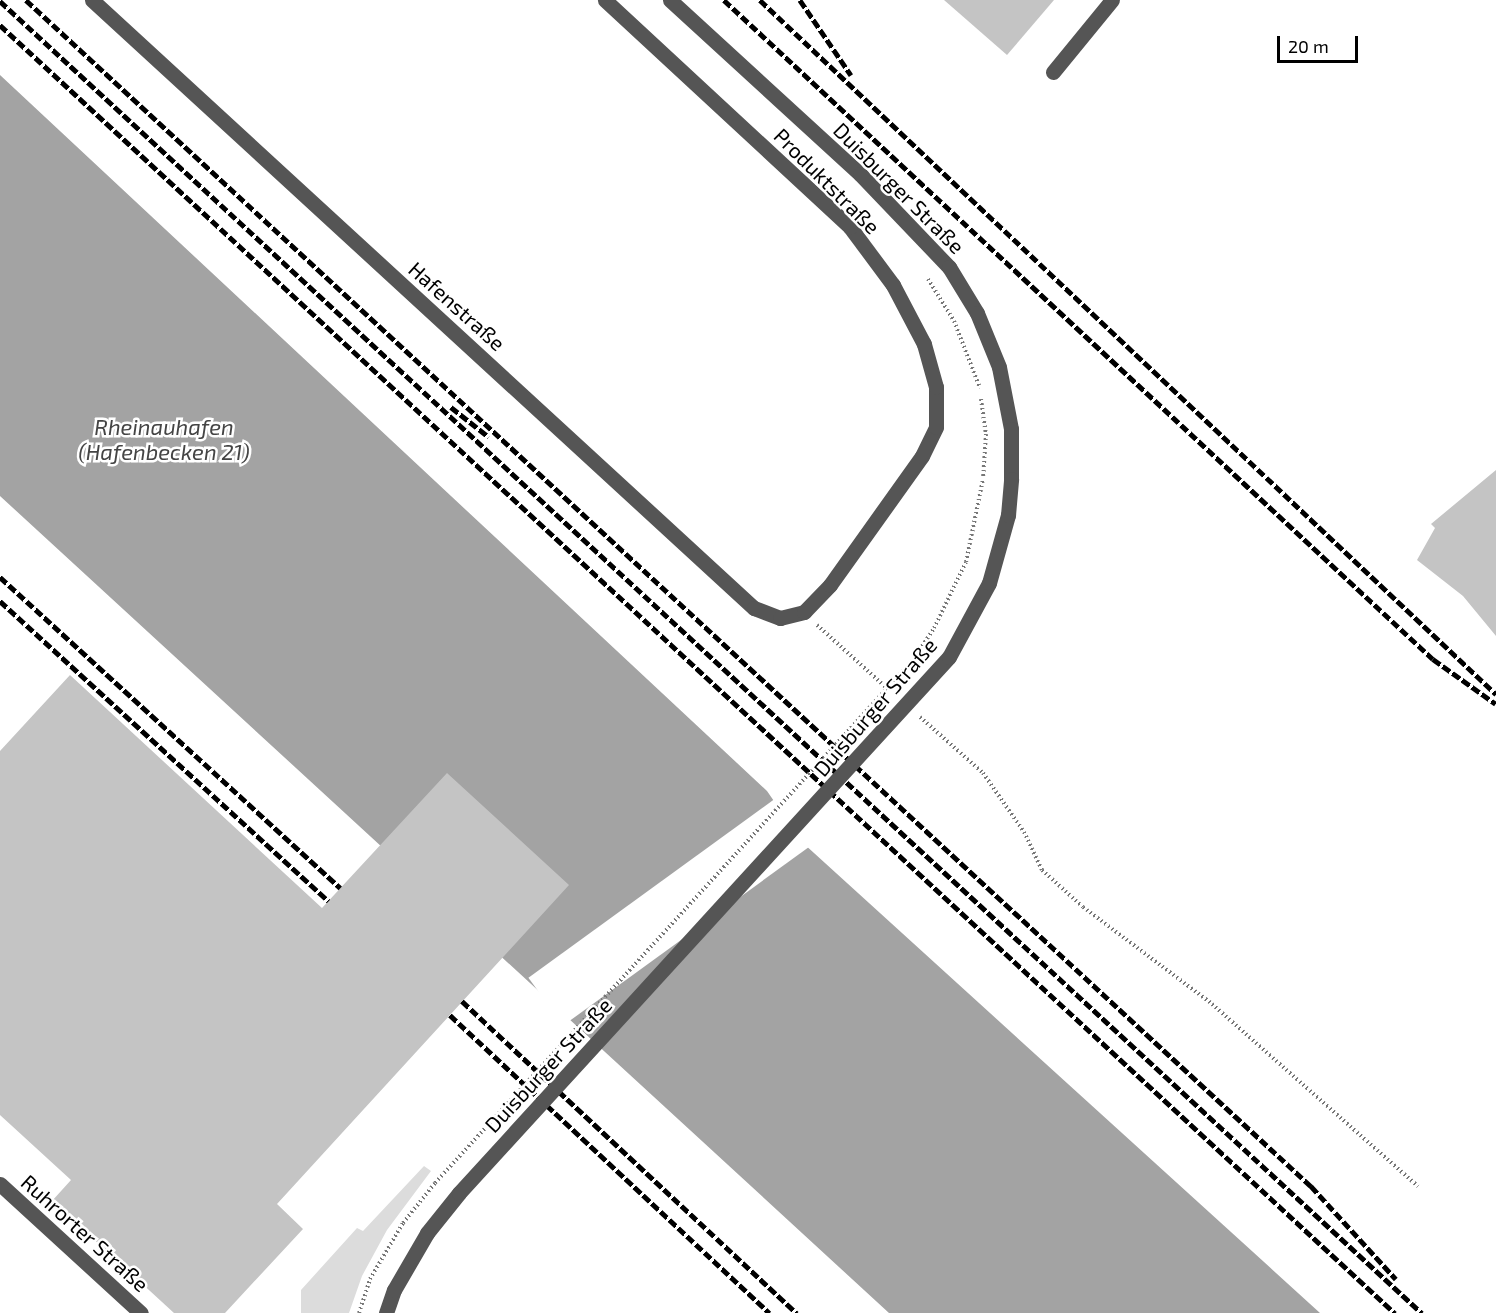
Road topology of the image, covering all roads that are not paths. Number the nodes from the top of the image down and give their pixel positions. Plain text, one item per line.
1 (92, 0) edge
2 (605, 0) edge
3 (670, 0) edge
4 (1112, 0) edge
5 (1053, 72) dead end
6 (804, 612) joint
7 (0, 1184) edge
8 (141, 1313) edge
9 (386, 1313) edge

1 - 6 street, Hafenstraße
2 - 6 street, Produktstraße
3 - 9 street, Duisburger Straße, bridge
4 - 5 street
7 - 8 street, Ruhrorter Straße

